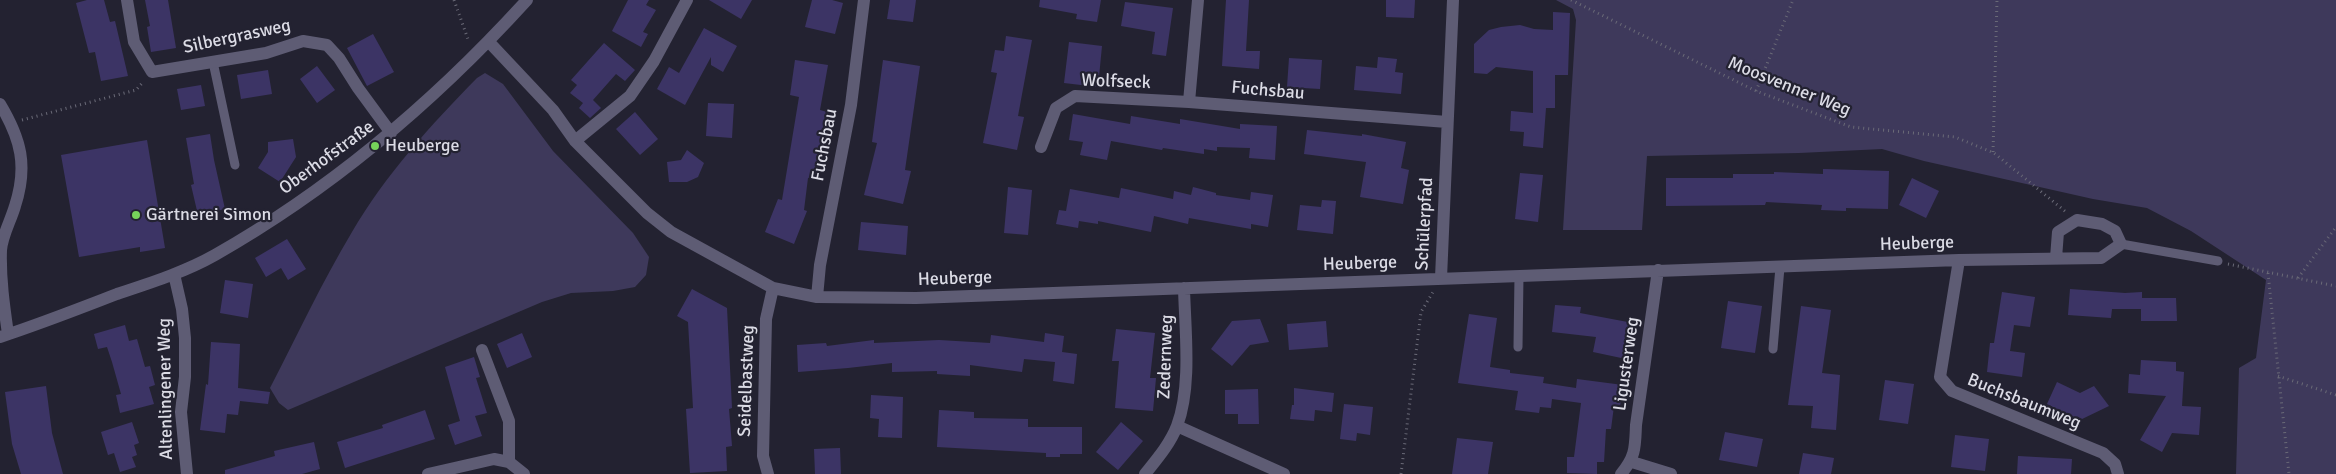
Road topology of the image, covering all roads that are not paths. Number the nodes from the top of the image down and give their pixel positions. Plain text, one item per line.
1 (127, 0) edge
2 (527, 0) edge
3 (687, 0) edge
4 (864, 0) edge
5 (1198, 0) edge
6 (1453, 0) edge
7 (489, 42) junction
8 (213, 62) junction
9 (1189, 102) junction
10 (0, 104) edge
11 (1447, 122) junction
12 (392, 133) junction
13 (574, 141) junction
14 (1041, 147) dead end
15 (235, 165) dead end
16 (2121, 244) junction
17 (2056, 258) junction
18 (1959, 260) junction
19 (2218, 261) road end
20 (1780, 266) junction
21 (1658, 270) junction
22 (174, 274) junction
23 (1519, 276) junction
24 (1442, 278) junction
25 (773, 288) junction
26 (1184, 288) junction
27 (817, 297) junction
28 (4, 336) edge
29 (1518, 347) dead end
30 (1773, 349) dead end
31 (482, 350) dead end
32 (1177, 426) junction
33 (509, 462) junction
34 (1632, 462) junction
35 (187, 474) edge
36 (428, 474) edge
37 (524, 474) edge
38 (768, 474) edge
39 (1145, 474) edge
40 (1284, 474) edge
41 (1621, 474) edge
42 (1671, 474) edge
43 (2118, 474) edge

1 - 8 street, Silbergrasweg
2 - 7 street, Oberhofstraße
3 - 13 street
4 - 27 street, Fuchsbau
5 - 9 street
6 - 11 street, Schülerpfad
7 - 12 street, Oberhofstraße
7 - 13 street, Heuberge
8 - 12 street, Silbergrasweg
8 - 15 lane
9 - 11 street, Fuchsbau
9 - 14 street, Wolfseck
10 - 28 street
11 - 24 street, Schülerpfad
12 - 22 street, Oberhofstraße
13 - 25 street, Heuberge
16 - 17 street, Heuberge
16 - 17 street
16 - 19 lane
17 - 18 street, Heuberge
18 - 20 street, Heuberge
18 - 43 street, Buchsbaumweg
20 - 21 street, Heuberge
20 - 30 lane
21 - 23 street, Heuberge
21 - 34 street, Ligusterweg
22 - 28 street, Oberhofstraße
22 - 35 street, Altenlingener Weg
23 - 24 street, Heuberge
23 - 29 lane
24 - 26 street, Heuberge
25 - 27 street, Heuberge
25 - 38 street, Seidelbastweg
26 - 27 street, Heuberge
26 - 32 street, Zedernweg
31 - 33 street
32 - 39 street, Zedernweg
32 - 40 street
33 - 36 street
33 - 37 street
34 - 41 street
34 - 42 street

